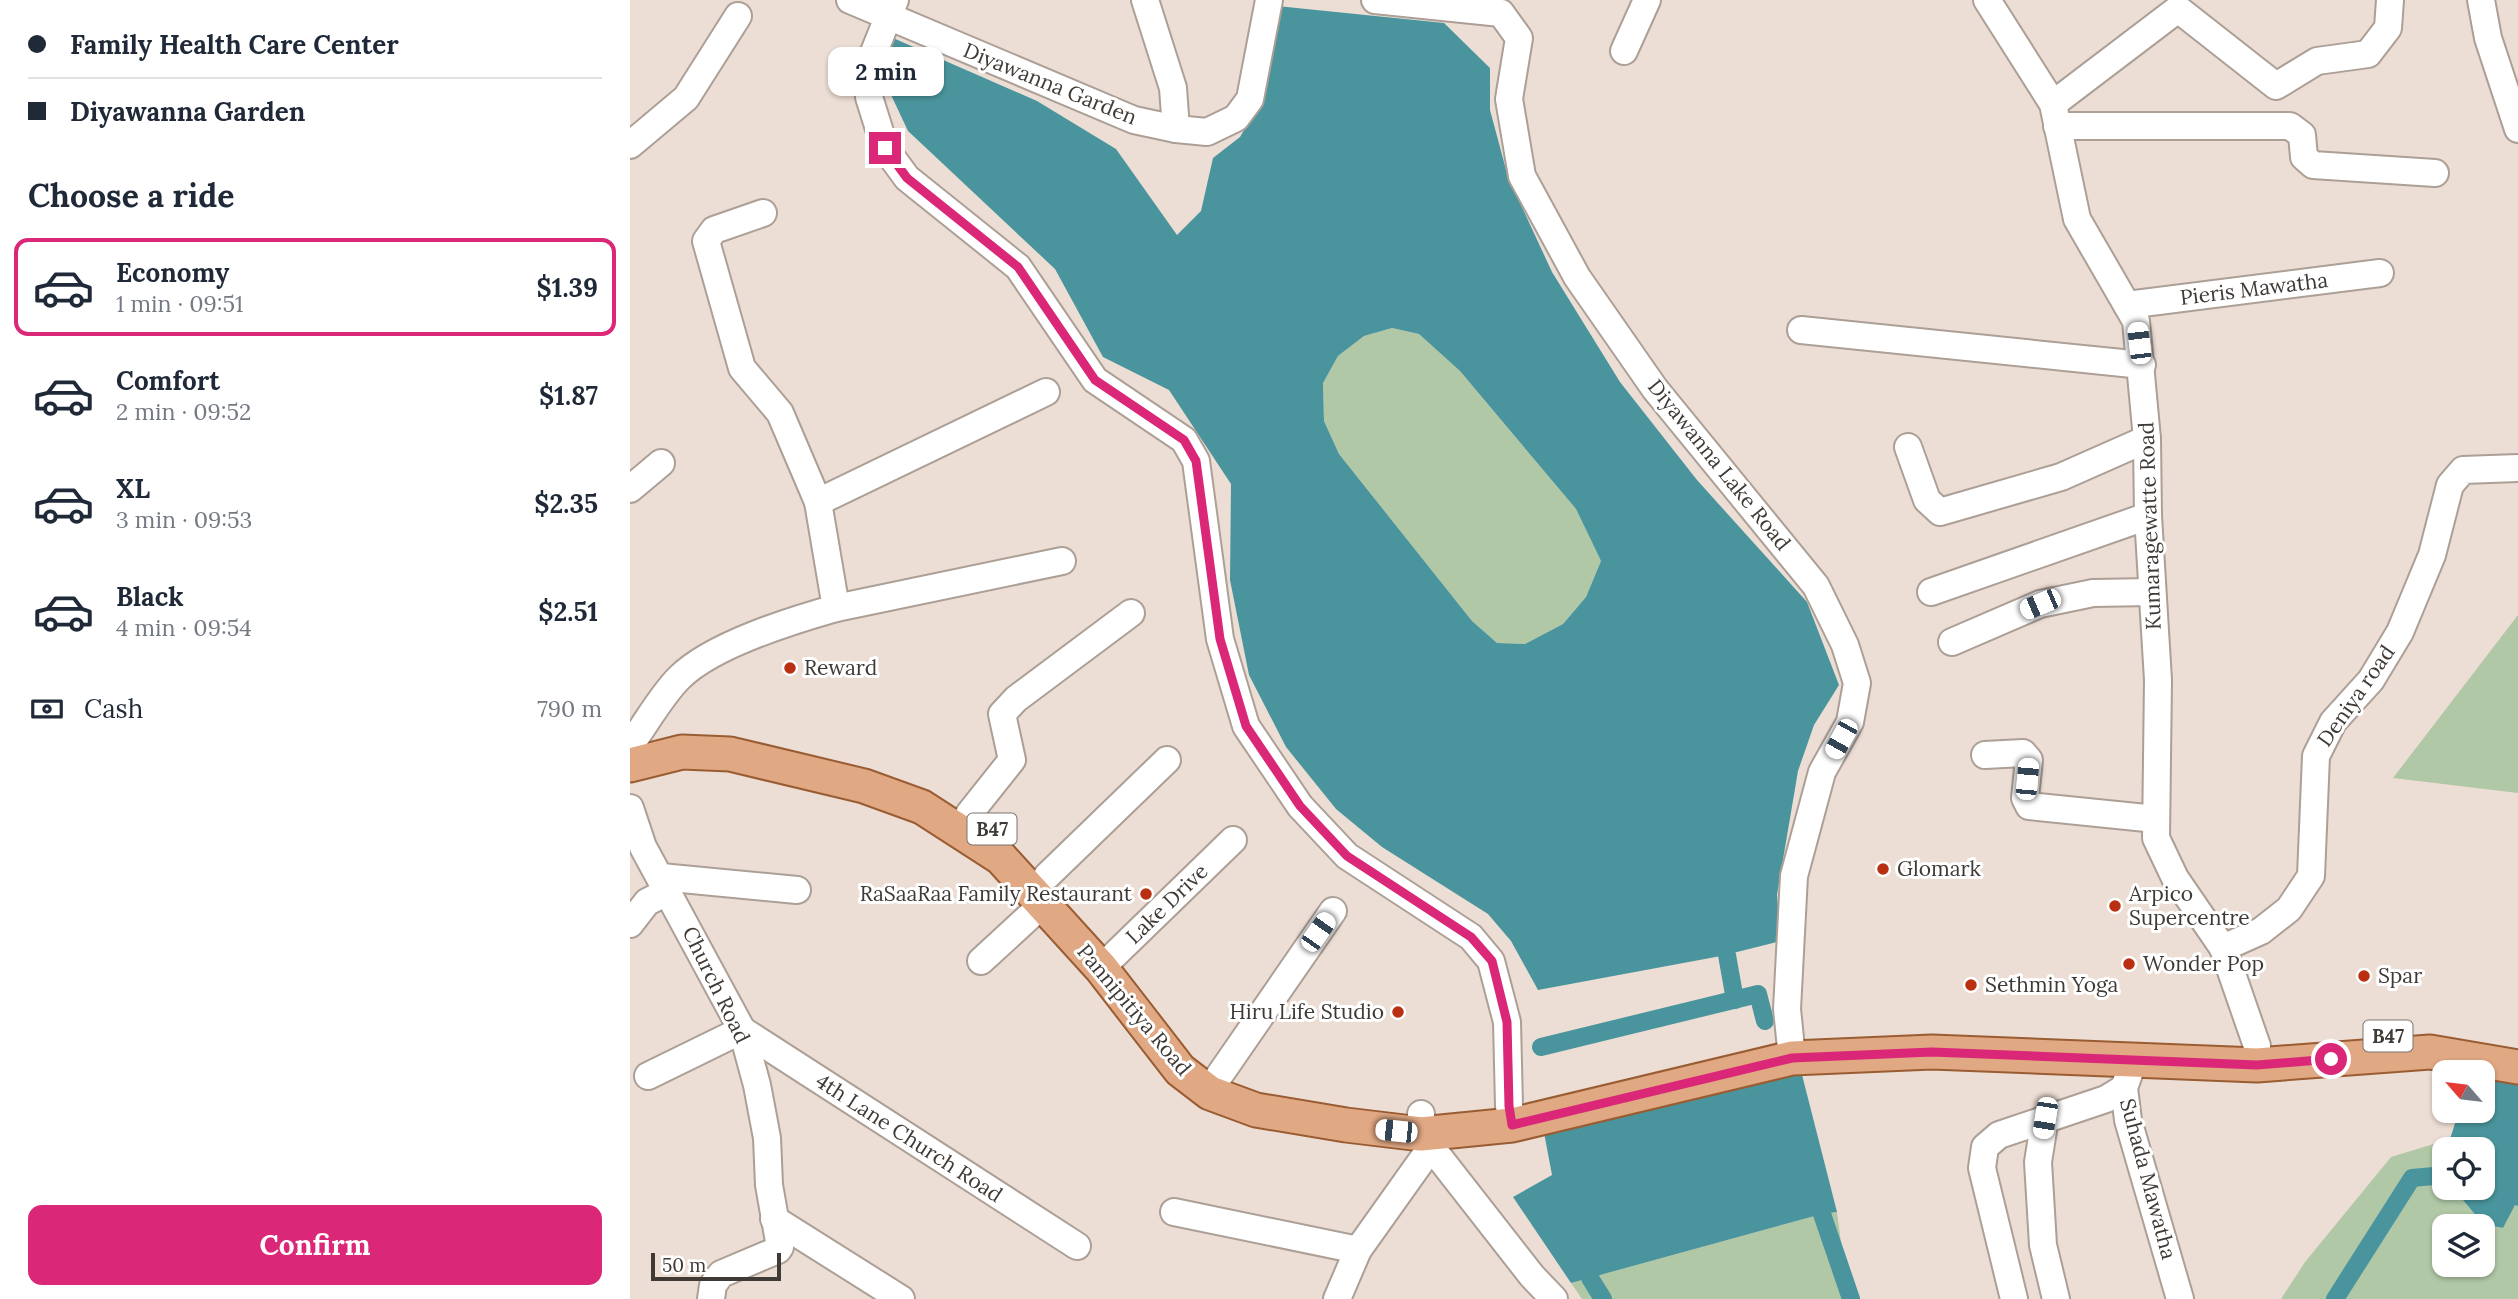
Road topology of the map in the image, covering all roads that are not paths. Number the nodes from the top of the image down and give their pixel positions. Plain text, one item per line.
1 (850, 0) edge
2 (1145, 0) edge
3 (1269, 0) edge
4 (1375, 0) edge
5 (1647, 0) edge
6 (1987, 0) edge
7 (2390, 0) edge
8 (2480, 0) edge
9 (891, 8) edge
10 (738, 16) dead end
11 (1624, 51) dead end
12 (2512, 90) edge
13 (2055, 115) junction
14 (1175, 129) junction
15 (2518, 129) edge
16 (630, 145) edge
17 (2435, 173) dead end
18 (763, 213) dead end
19 (2380, 272) dead end
20 (2127, 305) junction
21 (1801, 330) dead end
22 (2142, 365) junction
23 (1046, 392) dead end
24 (2147, 439) junction
25 (1908, 447) dead end
26 (661, 463) dead end
27 (2518, 468) edge
28 (630, 489) edge
29 (818, 502) junction
30 (2148, 516) junction
31 (1062, 561) dead end
32 (1931, 592) dead end
33 (2152, 592) junction
34 (836, 608) junction
35 (1131, 613) dead end
36 (1952, 642) dead end
37 (632, 754) edge
38 (1985, 755) dead end
39 (1167, 760) dead end
40 (630, 808) edge
41 (969, 814) junction
42 (2156, 819) junction
43 (1233, 840) dead end
44 (665, 884) junction
45 (797, 890) dead end
46 (1045, 890) junction
47 (1332, 911) dead end
48 (630, 924) edge
49 (2223, 948) junction
50 (981, 961) dead end
51 (1108, 961) junction
52 (742, 1030) junction
53 (2518, 1048) edge
54 (1790, 1049) junction
55 (2257, 1056) junction
56 (2518, 1067) edge
57 (2129, 1074) junction
58 (648, 1076) dead end
59 (1214, 1084) junction
60 (1510, 1115) junction
61 (2045, 1118) junction
62 (1425, 1131) junction
63 (1174, 1212) dead end
64 (774, 1219) junction
65 (1077, 1246) dead end
66 (1358, 1250) junction
67 (711, 1299) edge
68 (901, 1299) edge
69 (1337, 1299) edge
70 (1554, 1299) edge
71 (2014, 1299) edge
72 (2056, 1299) edge
73 (2180, 1299) edge

1 - 9 street, Diyawanna Garden
2 - 14 street
3 - 14 street, Diyawanna Garden
4 - 54 street, Diyawanna Lake Road
5 - 11 street
6 - 13 street, Kumaragewatte Road
7 - 13 street
8 - 12 street
9 - 14 street, Diyawanna Garden
9 - 60 street
10 - 16 street
12 - 15 street
13 - 17 street
13 - 20 street, Kumaragewatte Road
18 - 29 street
19 - 20 street, Pieris Mawatha
20 - 22 street, Kumaragewatte Road
21 - 22 street
22 - 24 street, Kumaragewatte Road
23 - 29 street
24 - 25 street
24 - 30 street, Kumaragewatte Road
26 - 28 street
27 - 49 street, Deniya road
29 - 34 street
30 - 32 street
30 - 33 street, Kumaragewatte Road
31 - 34 street
33 - 36 street
33 - 42 street, Kumaragewatte Road
34 - 37 street
35 - 41 street
37 - 41 main road, Pannipitiya Road / B47
37 - 46 main road, Pannipitiya Road / B47
38 - 42 street
39 - 46 street
40 - 44 street, Church Road
41 - 46 main road, Pannipitiya Road / B47
42 - 49 street, Kumaragewatte Road
43 - 51 street, Lake Drive
44 - 45 street
44 - 48 street
44 - 52 street, Church Road
46 - 50 street
46 - 51 main road, Pannipitiya Road / B47
47 - 59 street
49 - 55 street, Kumaragewatte Road
51 - 59 main road, Pannipitiya Road / B47
52 - 58 street
52 - 64 street, Church Road
52 - 65 street, 4th Lane Church Road
53 - 55 main road, Pannipitiya Road / B47
54 - 55 main road, Pannipitiya Road / B47
54 - 57 main road, Pannipitiya Road / B47
54 - 60 main road, Pannipitiya Road / B47
55 - 56 main road, Pannipitiya Road / B47
55 - 57 main road, Pannipitiya Road / B47
57 - 61 street
57 - 73 street, Suhada Mawatha
59 - 62 main road, Pannipitiya Road / B47
60 - 62 main road, Pannipitiya Road / B47
61 - 71 street
61 - 72 street
62 - 66 street
62 - 70 street
63 - 66 street
64 - 67 street, Church Road
64 - 68 street
66 - 69 street

